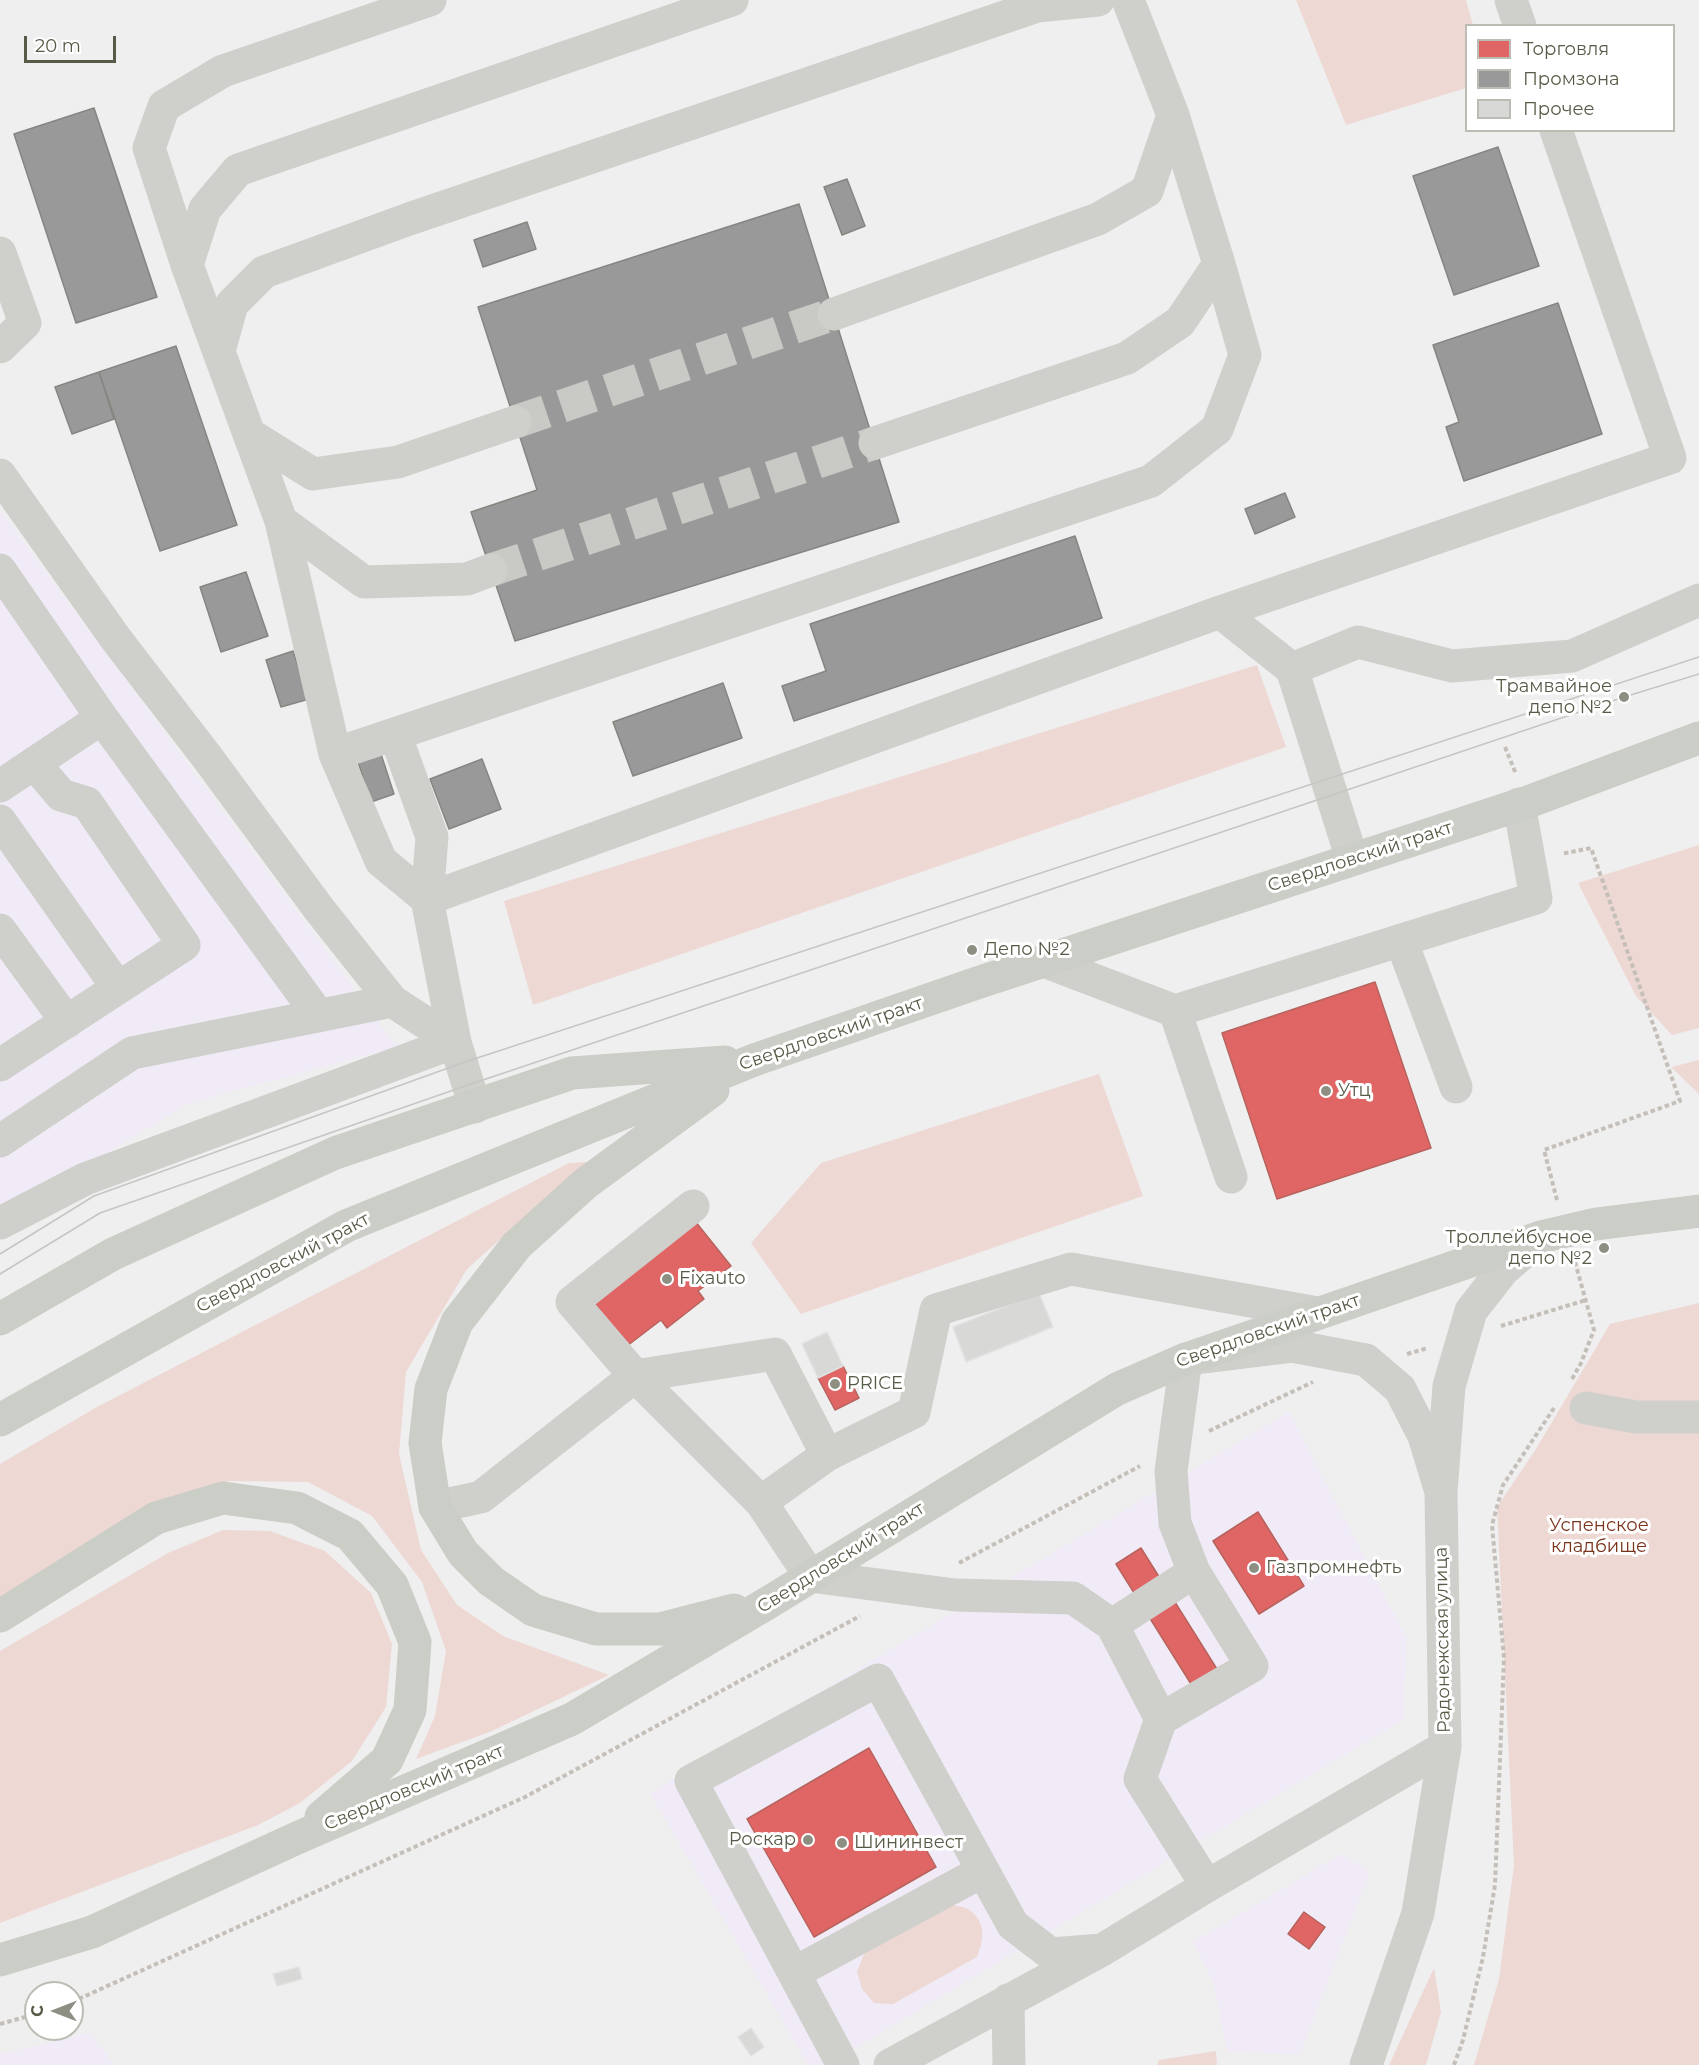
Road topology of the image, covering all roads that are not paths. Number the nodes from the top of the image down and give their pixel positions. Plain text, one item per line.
1 (430, 0) edge
2 (732, 0) edge
3 (1099, 0) edge
4 (1511, 0) edge
5 (1133, 12) edge
6 (1519, 24) edge
7 (1173, 115) junction
8 (1557, 132) edge
9 (0, 254) edge
10 (1220, 264) junction
11 (187, 265) junction
12 (834, 314) tunnel mouth
13 (0, 347) edge
14 (219, 351) junction
15 (515, 422) tunnel mouth
16 (249, 434) junction
17 (875, 443) tunnel mouth
18 (0, 475) edge
19 (281, 520) junction
20 (0, 570) edge
21 (491, 570) tunnel mouth
22 (1699, 600) edge
23 (1220, 612) junction
24 (1292, 669) junction
25 (102, 718) junction
26 (395, 734) junction
27 (1699, 738) edge
28 (335, 753) junction
29 (1699, 762) edge
30 (34, 763) junction
31 (0, 786) edge
32 (1523, 803) junction
33 (0, 821) edge
34 (1352, 859) junction
35 (427, 899) junction
36 (0, 930) edge
37 (1401, 940) junction
38 (1044, 961) junction
39 (118, 988) junction
40 (392, 1001) junction
41 (1175, 1011) junction
42 (319, 1016) junction
43 (67, 1022) junction
44 (455, 1042) junction
45 (754, 1060) junction
46 (0, 1065) edge
47 (1456, 1087) dead end
48 (475, 1107) junction
49 (0, 1141) edge
50 (1231, 1177) dead end
51 (693, 1206) dead end
52 (1699, 1211) edge
53 (0, 1223) edge
54 (1554, 1234) junction
55 (1318, 1314) junction
56 (0, 1319) edge
57 (1186, 1359) junction
58 (635, 1376) junction
59 (1570, 1398) road end
60 (1699, 1417) edge
61 (0, 1420) edge
62 (826, 1455) junction
63 (1441, 1492) junction
64 (761, 1502) junction
65 (435, 1507) junction
66 (1194, 1572) junction
67 (810, 1576) junction
68 (771, 1600) junction
69 (0, 1616) edge
70 (1112, 1625) junction
71 (1161, 1719) junction
72 (1445, 1747) junction
73 (297, 1838) junction
74 (983, 1871) junction
75 (1207, 1886) junction
76 (1102, 1950) junction
77 (0, 1960) edge
78 (794, 1973) junction
79 (1008, 2000) junction
80 (843, 2065) edge
81 (890, 2065) edge
82 (1009, 2065) edge
83 (1366, 2065) edge

1 - 11 street
2 - 11 street
3 - 5 street
3 - 14 street
4 - 6 street
5 - 7 street
7 - 10 street
7 - 12 street
8 - 23 street
9 - 13 street
10 - 17 street
10 - 26 street
11 - 14 street
14 - 16 street
15 - 16 street
16 - 19 street
18 - 40 street
19 - 21 street
19 - 28 street
20 - 25 street
22 - 24 street
23 - 24 street
23 - 35 street
24 - 34 street
25 - 30 street
25 - 42 street
26 - 28 street
26 - 35 street
27 - 32 main road, Свердловский тракт
28 - 35 street
29 - 32 main road
30 - 31 street
30 - 39 street
32 - 34 main road, Свердловский тракт
32 - 37 street
33 - 39 street
34 - 38 main road, Свердловский тракт
35 - 44 street
36 - 43 street
37 - 41 street
37 - 47 street
38 - 41 street
38 - 45 main road, Свердловский тракт
39 - 43 street
40 - 42 street
40 - 44 street
41 - 50 street
42 - 49 street
43 - 46 street
44 - 48 street
44 - 53 street
45 - 48 main road
45 - 61 main road, Свердловский тракт
45 - 65 main road
48 - 56 main road
51 - 58 street
52 - 54 main road, Свердловский тракт
54 - 55 main road, Свердловский тракт
54 - 63 street, Радонежская улица
55 - 57 main road, Свердловский тракт
55 - 62 street
57 - 63 street
57 - 66 street
57 - 67 main road, Свердловский тракт
58 - 62 street
58 - 64 street
58 - 65 street
59 - 60 street
62 - 64 street
63 - 72 street, Радонежская улица
64 - 67 street
65 - 68 main road
66 - 70 street
66 - 71 street
67 - 68 main road, Свердловский тракт
67 - 70 street
68 - 73 main road, Свердловский тракт
69 - 73 main road
70 - 71 street
71 - 75 street
72 - 75 street
72 - 83 street, Радонежская улица
73 - 77 main road, Свердловский тракт
74 - 76 street
74 - 78 street
74 - 78 street
75 - 76 street
76 - 79 street
78 - 80 street
79 - 81 street
79 - 82 street

